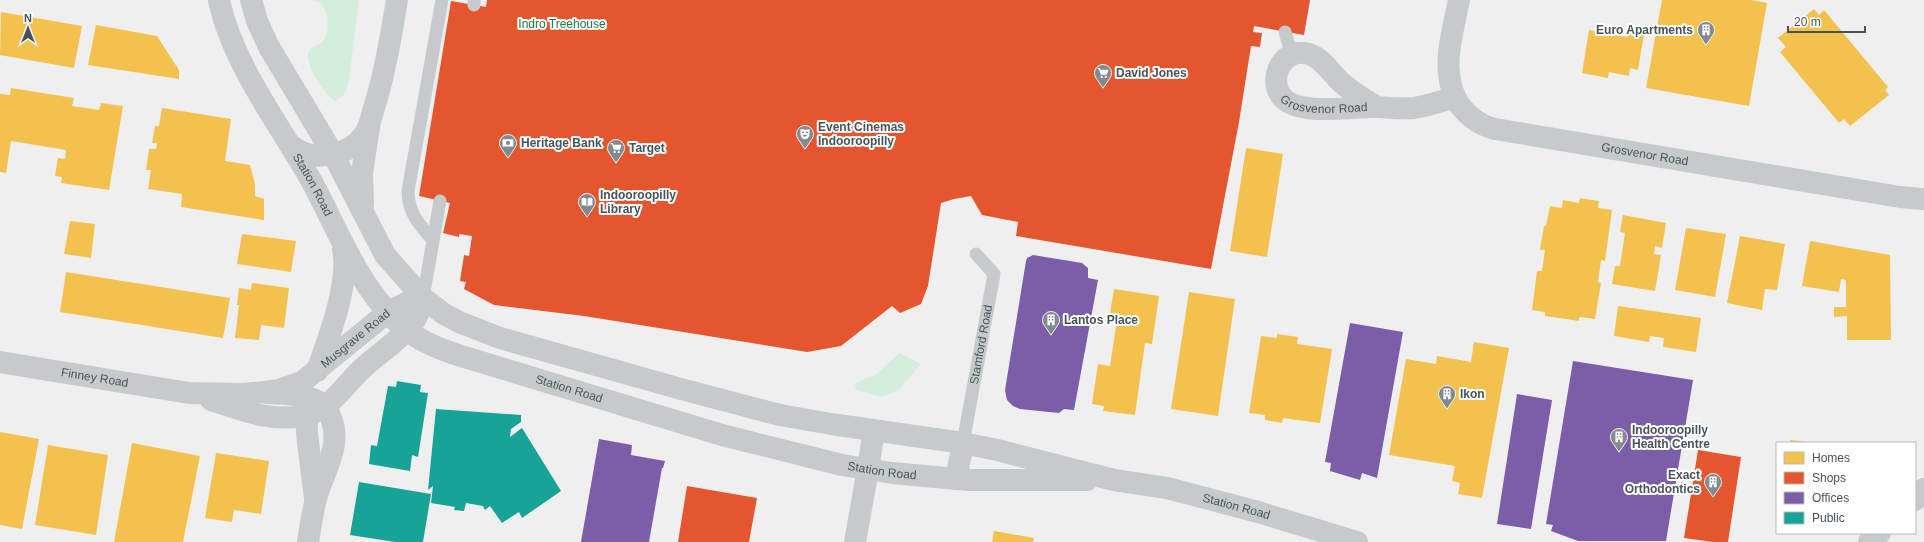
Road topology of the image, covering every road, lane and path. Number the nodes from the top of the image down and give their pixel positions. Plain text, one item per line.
1 (219, 0) edge
2 (251, 0) edge
3 (397, 0) edge
4 (442, 0) edge
5 (1459, 0) edge
6 (1285, 32) dead end
7 (1292, 55) junction
8 (1455, 97) junction
9 (1378, 107) junction
10 (369, 126) junction
11 (292, 146) junction
12 (333, 154) junction
13 (1924, 199) edge
14 (440, 200) dead end
15 (367, 218) junction
16 (341, 240) junction
17 (433, 240) junction
18 (976, 254) dead end
19 (422, 297) junction
20 (388, 312) junction
21 (406, 330) junction
22 (0, 362) edge
23 (316, 372) junction
24 (264, 392) junction
25 (189, 393) junction
26 (312, 406) junction
27 (874, 430) junction
28 (963, 443) junction
29 (868, 469) junction
30 (956, 479) junction
31 (1114, 480) junction
32 (1924, 489) edge
33 (1916, 499) edge
34 (1879, 534) edge
35 (308, 542) edge
36 (855, 542) edge
37 (1357, 542) edge
38 (1869, 542) edge

1 - 11 street, Station Road
2 - 12 street, Station Road
3 - 10 street
4 - 17 lane
5 - 8 street
6 - 7 lane
7 - 9 street, Grosvenor Road
7 - 9 street, Grosvenor Road
8 - 9 street, Grosvenor Road
8 - 13 street, Grosvenor Road
10 - 12 street
10 - 15 street
11 - 12 street
11 - 16 street, Station Road
12 - 15 street, Station Road
14 - 17 lane
15 - 19 street, Station Road
16 - 20 street, Station Road
16 - 23 street
17 - 19 lane
18 - 28 lane, Stamford Road
19 - 20 street, Musgrave Road
19 - 21 street, Musgrave Road
19 - 27 street, Station Road
20 - 21 street, Station Road
20 - 23 street, Musgrave Road
21 - 26 street, Musgrave Road
21 - 29 street, Station Road
22 - 25 street, Finney Road
23 - 24 street, Finney Road
23 - 26 street, Musgrave Road
24 - 25 street, Finney Road
24 - 26 street
25 - 26 street, Finney Road
26 - 35 street
27 - 28 street, Station Road
27 - 29 street
28 - 30 street
28 - 31 street, Station Road
29 - 30 street, Station Road
29 - 36 street
30 - 31 street, Station Road
31 - 37 street, Station Road
32 - 33 street
34 - 38 street

